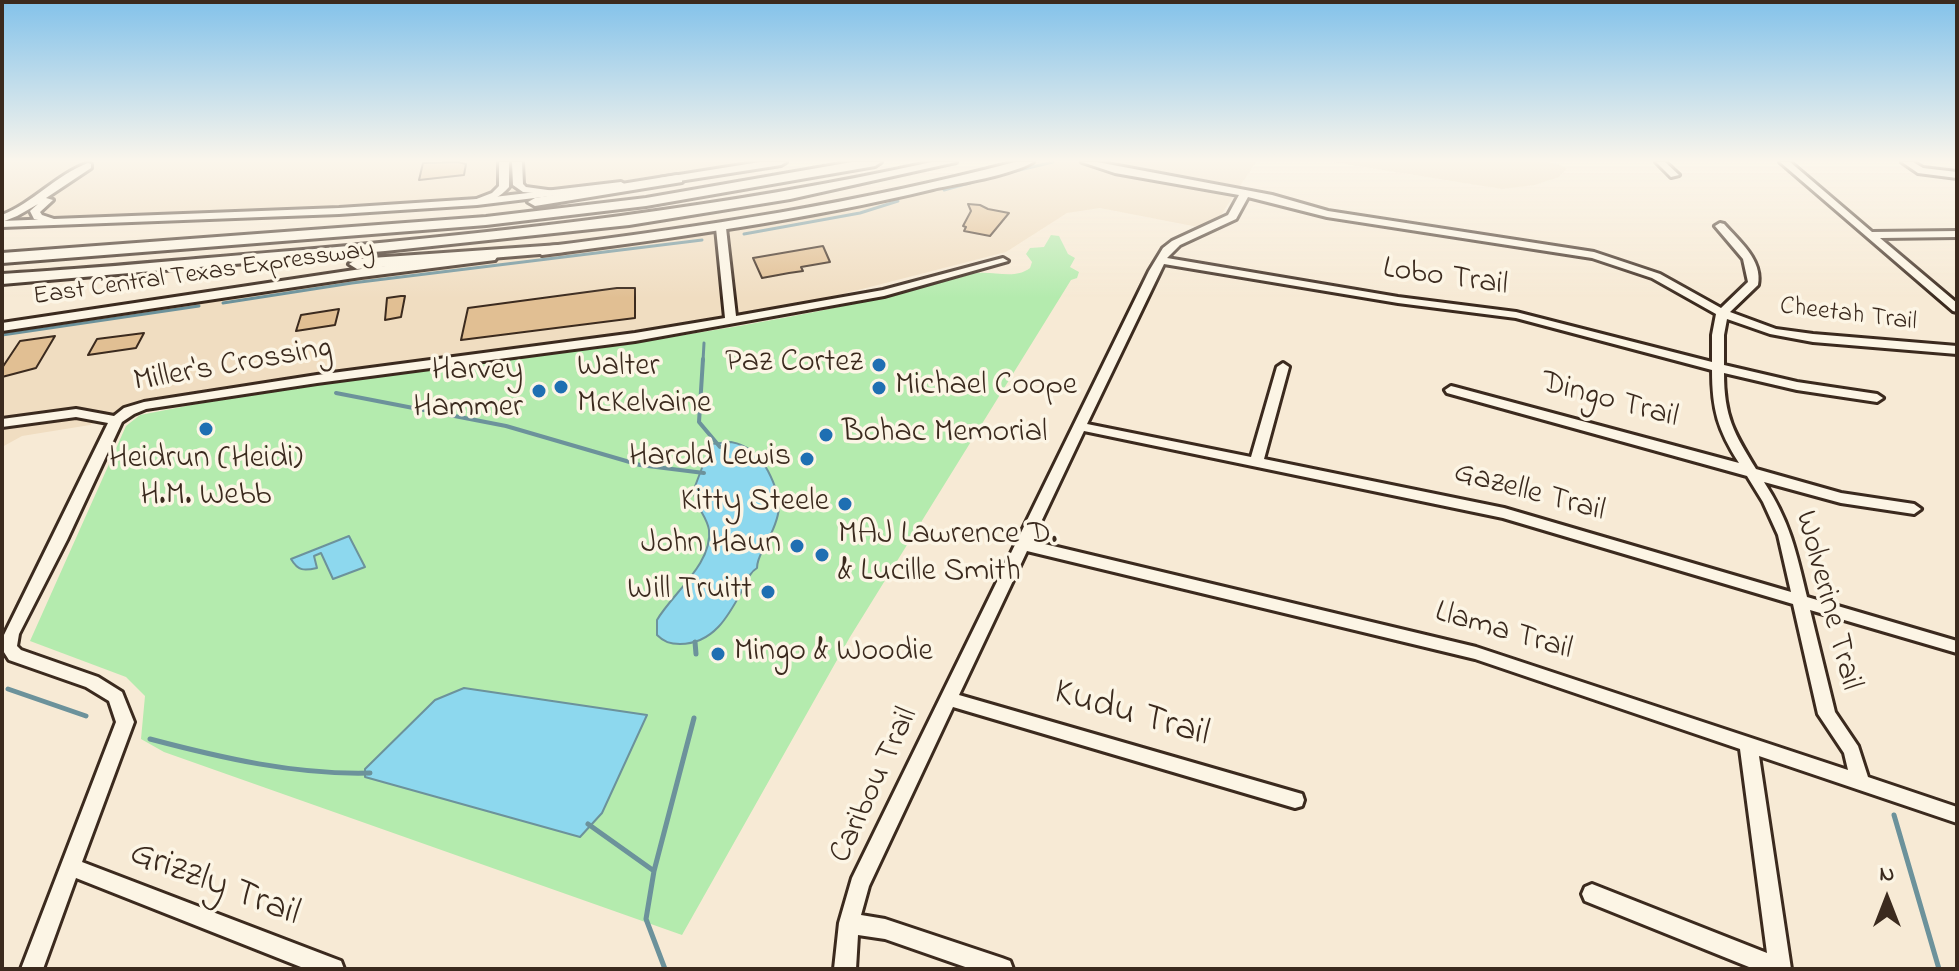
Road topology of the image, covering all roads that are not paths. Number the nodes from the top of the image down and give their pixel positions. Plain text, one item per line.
1 (26, 207) edge
2 (40, 207) edge
3 (396, 207) edge
4 (491, 207) edge
5 (602, 207) edge
6 (717, 207) edge
7 (842, 207) edge
8 (1237, 207) edge
9 (1301, 207) edge
10 (1838, 207) edge
11 (53, 222) junction
12 (2, 224) edge
13 (1720, 226) dead end
14 (721, 228) junction
15 (1957, 234) edge
16 (1871, 235) junction
17 (161, 246) junction
18 (559, 249) junction
19 (2, 258) edge
20 (1160, 260) junction
21 (1003, 261) dead end
22 (8, 278) edge
23 (1956, 306) edge
24 (113, 310) junction
25 (1722, 313) junction
26 (2, 319) edge
27 (731, 319) junction
28 (2, 327) edge
29 (1957, 350) edge
30 (1283, 367) dead end
31 (1718, 367) junction
32 (1451, 390) dead end
33 (1877, 398) dead end
34 (116, 420) junction
35 (2, 423) edge
36 (1079, 426) junction
37 (1256, 462) junction
38 (1750, 472) junction
39 (1914, 509) dead end
40 (1021, 544) junction
41 (1803, 602) junction
42 (1957, 647) edge
43 (948, 699) junction
44 (1748, 743) junction
45 (1860, 782) junction
46 (1295, 800) dead end
47 (1957, 815) edge
48 (70, 866) junction
49 (1592, 894) dead end
50 (849, 923) junction
51 (317, 966) edge
52 (32, 969) edge
53 (845, 969) edge
54 (1002, 969) edge
55 (1780, 969) edge

1 - 12 street
2 - 11 street
3 - 11 main road, East Central Texas Expressway
4 - 17 highway
5 - 17 highway
6 - 22 highway
7 - 14 main road, East Central Texas Expressway
8 - 20 street, Caribou Trail
9 - 25 street, Cheetah Trail
10 - 16 street
11 - 12 main road, East Central Texas Expressway
13 - 25 street
14 - 18 main road, East Central Texas Expressway
14 - 27 street
15 - 16 street
16 - 23 street
17 - 19 highway
18 - 22 highway
18 - 24 main road, East Central Texas Expressway
20 - 31 street, Lobo Trail
20 - 36 street, Caribou Trail
21 - 27 street, Miller's Crossing
24 - 26 main road
24 - 28 main road, East Central Texas Expressway
25 - 29 street, Cheetah Trail
25 - 31 street, Wolverine Trail
27 - 34 street, Miller's Crossing
30 - 37 street
31 - 33 street, Lobo Trail
31 - 38 street, Wolverine Trail
32 - 38 street, Dingo Trail
34 - 35 street
34 - 48 street, Miller's Crossing
36 - 37 street, Gazelle Trail
36 - 40 street, Caribou Trail
37 - 41 street, Gazelle Trail
38 - 39 street, Dingo Trail
38 - 41 street, Wolverine Trail
40 - 43 street, Caribou Trail
40 - 44 street, Llama Trail
41 - 42 street, Gazelle Trail
41 - 45 street, Wolverine Trail
43 - 46 street, Kudu Trail
43 - 50 street, Caribou Trail
44 - 45 street, Llama Trail
44 - 55 street
45 - 47 street, Llama Trail
48 - 51 street, Grizzly Trail
48 - 52 street, Miller's Crossing
49 - 55 street
50 - 53 street, Caribou Trail
50 - 54 street

